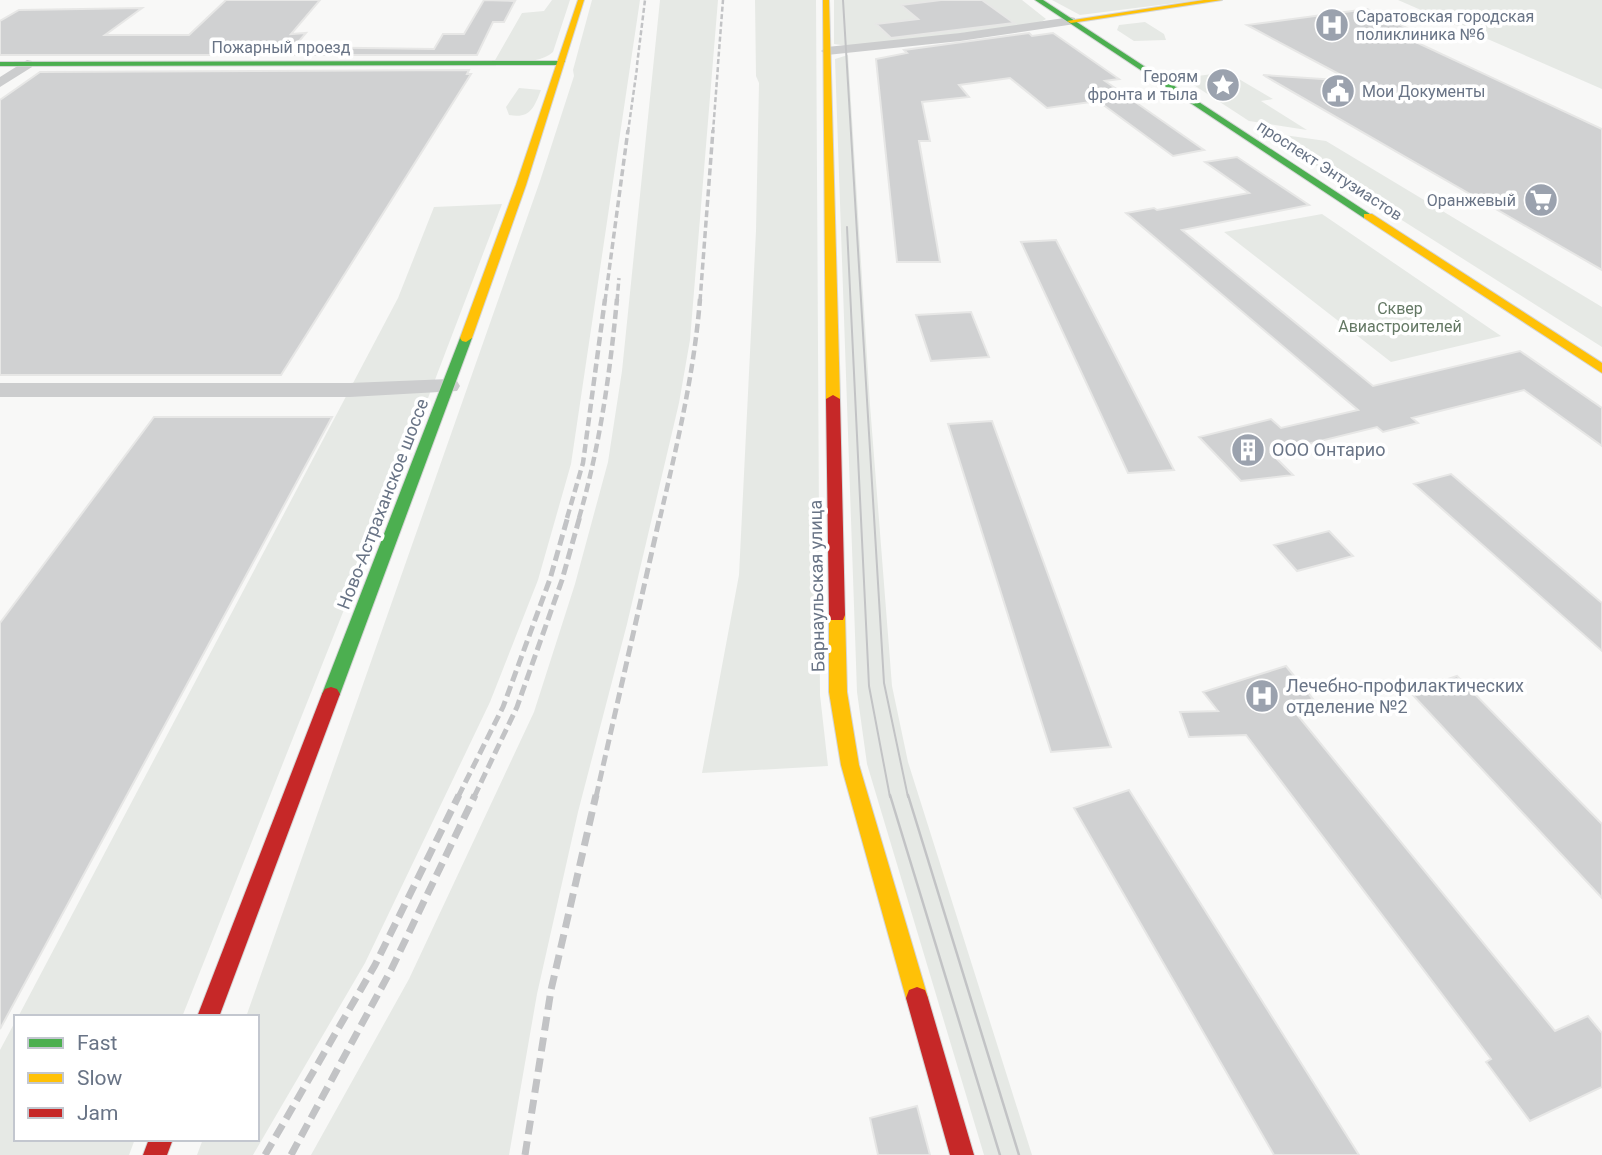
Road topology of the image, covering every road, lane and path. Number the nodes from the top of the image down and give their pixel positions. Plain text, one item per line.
1 (581, 0) edge
2 (826, 0) edge
3 (1038, 0) edge
4 (1219, 0) edge
5 (1071, 21) junction
6 (827, 51) junction
7 (562, 63) junction
8 (0, 64) edge
9 (27, 64) junction
10 (0, 83) edge
11 (1602, 369) edge
12 (449, 386) junction
13 (0, 390) edge
14 (209, 1015) edge
15 (962, 1155) edge

1 - 7 main road, Ново-Астраханское шоссе
2 - 6 main road, Барнаульская улица
3 - 5 main road, проспект Энтузиастов
4 - 5 main road
5 - 6 street
5 - 11 main road, проспект Энтузиастов
6 - 15 main road, Барнаульская улица
7 - 9 main road, Пожарный проезд
7 - 12 main road, Ново-Астраханское шоссе
8 - 9 main road, Пожарный проезд
9 - 10 street
12 - 13 street
12 - 14 main road, Ново-Астраханское шоссе

